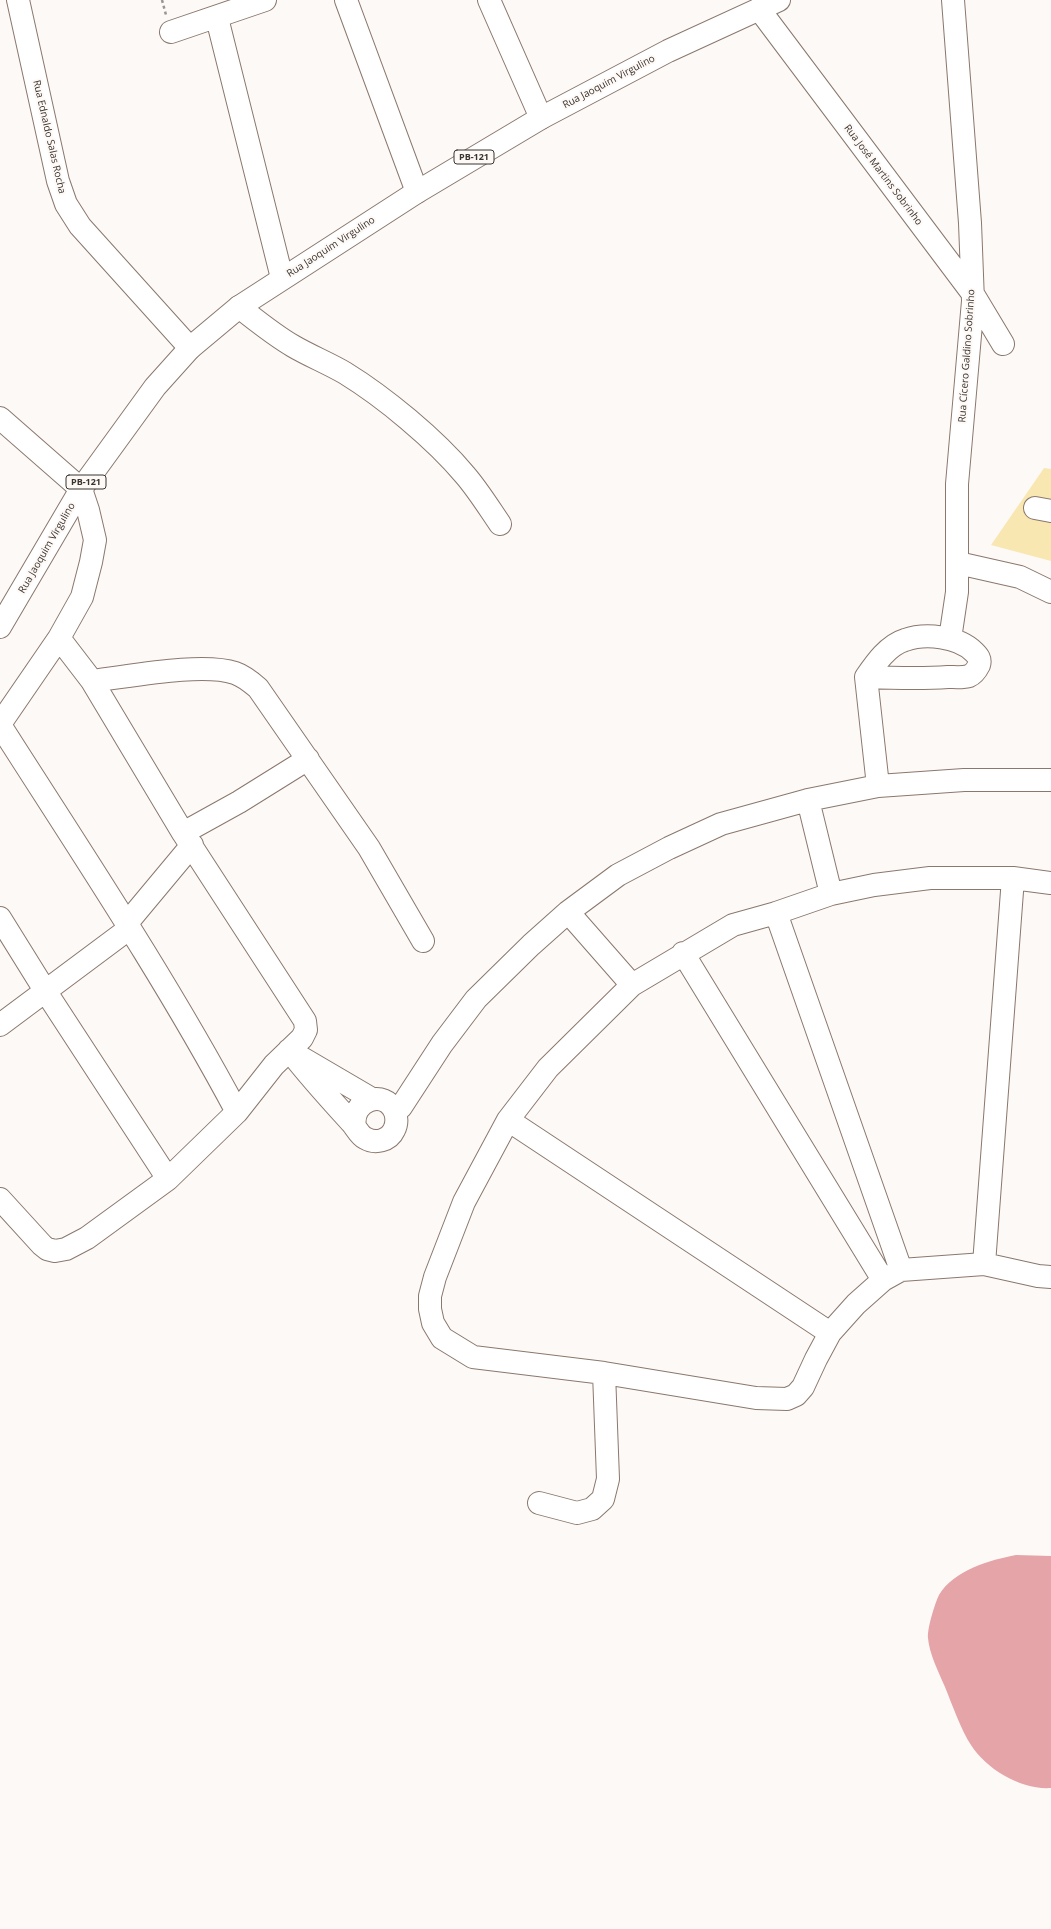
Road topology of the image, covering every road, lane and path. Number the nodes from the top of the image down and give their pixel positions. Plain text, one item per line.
1 (18, 0) edge
2 (266, 0) edge
3 (346, 0) edge
4 (489, 0) edge
5 (778, 0) edge
6 (953, 0) edge
7 (759, 9) junction
8 (217, 18) junction
9 (171, 32) dead end
10 (541, 118) junction
11 (417, 192) junction
12 (282, 278) junction
13 (973, 294) junction
14 (239, 307) junction
15 (1003, 344) dead end
16 (190, 348) junction
17 (0, 418) edge
18 (81, 489) junction
19 (500, 524) dead end
20 (958, 563) junction
21 (1051, 592) edge
22 (0, 627) edge
23 (59, 638) junction
24 (950, 639) junction
25 (866, 677) junction
26 (92, 681) junction
27 (0, 724) edge
28 (308, 759) junction
29 (1051, 780) edge
30 (878, 786) junction
31 (808, 800) junction
32 (188, 839) junction
33 (1013, 878) junction
34 (1051, 883) edge
35 (831, 894) junction
36 (568, 912) junction
37 (776, 913) junction
38 (0, 918) edge
39 (128, 926) junction
40 (424, 941) dead end
41 (683, 953) junction
42 (632, 985) junction
43 (46, 992) junction
44 (0, 1025) edge
45 (289, 1050) junction
46 (372, 1099) junction
47 (395, 1111) junction
48 (237, 1112) junction
49 (508, 1120) junction
50 (355, 1127) junction
51 (168, 1179) junction
52 (0, 1199) edge
53 (984, 1264) junction
54 (892, 1275) junction
55 (1051, 1277) edge
56 (830, 1333) junction
57 (604, 1373) junction
58 (539, 1504) dead end

1 - 16 street, Rua Ednaldo Salas Rocha
2 - 8 street
3 - 11 street
4 - 10 street
5 - 7 street, Rua Jaoquim Virgulino / PB-121
6 - 13 street, Rua Cícero Galdino Sobrinho
7 - 10 street, Rua Jaoquim Virgulino / PB-121
7 - 13 street, Rua José Martins Sobrinho
8 - 9 street
8 - 12 street
10 - 11 street, Rua Jaoquim Virgulino / PB-121
11 - 12 street, Rua Jaoquim Virgulino / PB-121
12 - 14 street, Rua Jaoquim Virgulino / PB-121
13 - 15 street, Rua José Martins Sobrinho
13 - 20 street, Rua Cícero Galdino Sobrinho
14 - 16 street, Rua Jaoquim Virgulino / PB-121
14 - 19 street
16 - 18 street, Rua Jaoquim Virgulino / PB-121
17 - 18 street
18 - 22 street, Rua Jaoquim Virgulino / PB-121
18 - 23 street
20 - 21 street
20 - 24 street, Rua Cícero Galdino Sobrinho
23 - 26 street
23 - 27 street
24 - 25 street
24 - 25 street
25 - 30 street
26 - 28 street
26 - 32 street
27 - 39 street
28 - 32 street
28 - 40 street
29 - 30 street
30 - 31 street
31 - 35 street
31 - 36 street
32 - 39 street
32 - 45 street
33 - 34 street
33 - 35 street
33 - 53 street
35 - 37 street
36 - 42 street
36 - 47 street
37 - 41 street
37 - 54 street
38 - 43 street
39 - 43 street
39 - 48 street
41 - 42 street
41 - 54 street
42 - 49 street
43 - 44 street
43 - 51 street
45 - 46 street
45 - 48 street
45 - 50 street
46 - 47 street
46 - 50 street
47 - 50 street
48 - 51 street
49 - 56 street
49 - 57 street
51 - 52 street
53 - 54 street
53 - 55 street
54 - 56 street
56 - 57 street
57 - 58 street

